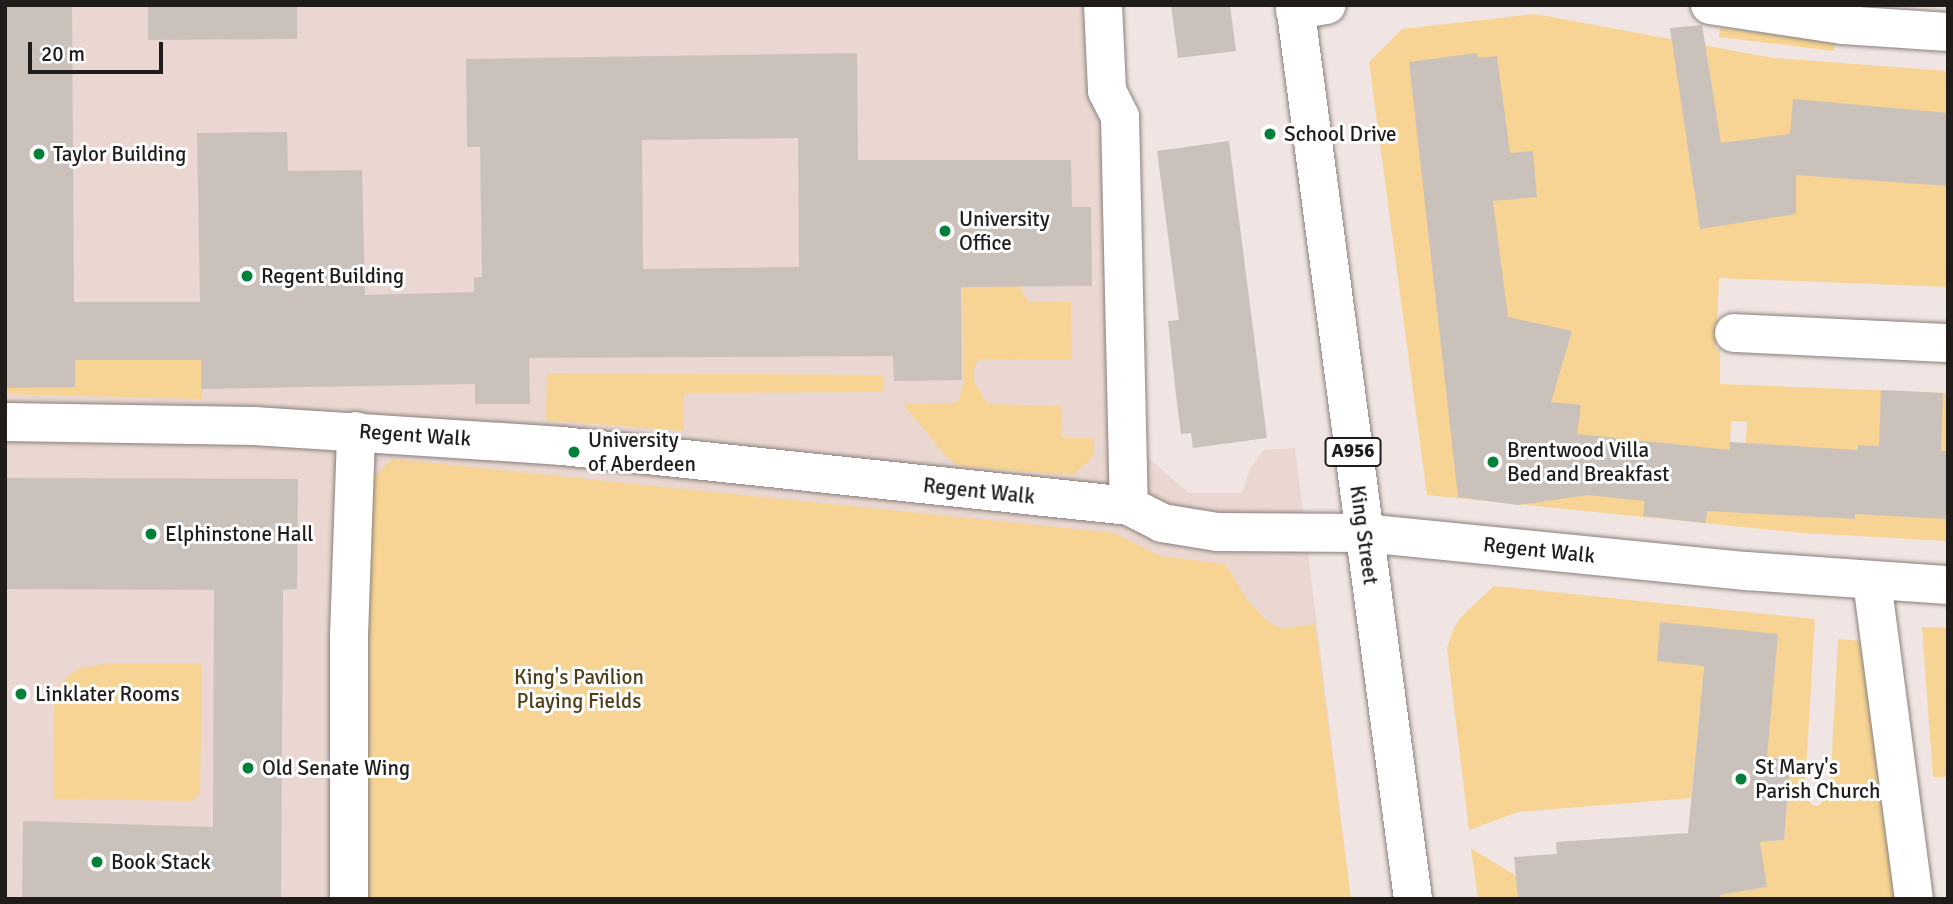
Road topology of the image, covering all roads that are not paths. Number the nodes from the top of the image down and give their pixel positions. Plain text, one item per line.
1 (1103, 5) edge
2 (1710, 5) edge
3 (1306, 7) edge
4 (1948, 32) edge
5 (1734, 333) dead end
6 (1948, 343) edge
7 (5, 422) edge
8 (356, 431) junction
9 (1129, 506) junction
10 (1364, 533) junction
11 (1872, 581) junction
12 (1948, 585) edge
13 (349, 899) edge
14 (1413, 899) edge
15 (1914, 899) edge

1 - 9 main road
2 - 4 main road
3 - 10 main road, King Street / A956
5 - 6 main road
7 - 8 main road, Regent Walk
8 - 9 main road, Regent Walk
8 - 13 main road
9 - 10 main road, Regent Walk
10 - 11 main road, Regent Walk
10 - 14 main road, King Street / A956
11 - 12 main road, Regent Walk
11 - 15 main road

